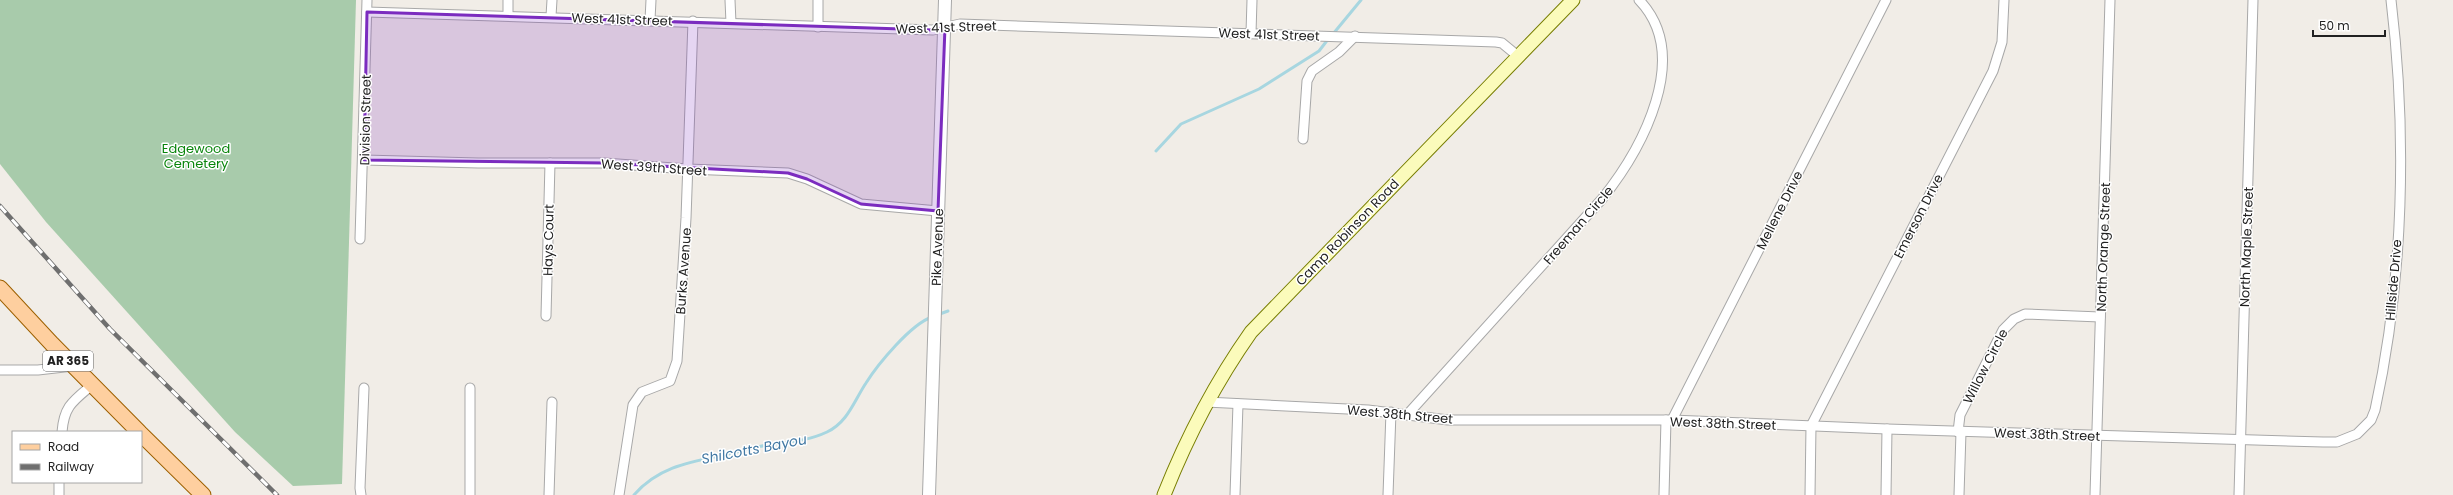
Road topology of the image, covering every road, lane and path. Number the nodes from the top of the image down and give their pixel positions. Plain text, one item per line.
1 (367, 0) edge
2 (508, 0) edge
3 (552, 0) edge
4 (651, 0) edge
5 (730, 0) edge
6 (818, 0) edge
7 (946, 0) edge
8 (1252, 0) edge
9 (1573, 0) edge
10 (1639, 0) edge
11 (1886, 0) edge
12 (2004, 0) edge
13 (2110, 0) edge
14 (2253, 0) edge
15 (2391, 0) edge
16 (367, 12) junction
17 (508, 15) junction
18 (551, 16) junction
19 (650, 20) junction
20 (693, 21) junction
21 (731, 22) junction
22 (818, 26) junction
23 (945, 27) junction
24 (1251, 33) junction
25 (1355, 36) junction
26 (1519, 57) junction
27 (1303, 139) dead end
28 (364, 160) junction
29 (550, 163) junction
30 (688, 170) junction
31 (938, 211) junction
32 (360, 239) dead end
33 (0, 288) edge
34 (546, 316) dead end
35 (2100, 317) junction
36 (73, 366) junction
37 (0, 370) edge
38 (92, 385) junction
39 (364, 388) dead end
40 (470, 388) dead end
41 (552, 402) dead end
42 (1206, 402) junction
43 (1238, 404) junction
44 (1391, 412) junction
45 (1408, 415) junction
46 (1669, 420) junction
47 (1811, 426) junction
48 (1887, 430) junction
49 (62, 431) edge
50 (138, 431) edge
51 (1960, 432) junction
52 (142, 435) edge
53 (2097, 436) junction
54 (2241, 440) junction
55 (59, 483) edge
56 (1162, 493) edge
57 (59, 495) edge
58 (203, 495) edge
59 (361, 495) edge
60 (470, 495) edge
61 (549, 495) edge
62 (619, 495) edge
63 (930, 495) edge
64 (1235, 495) edge
65 (1388, 495) edge
66 (1664, 495) edge
67 (1810, 495) edge
68 (1886, 495) edge
69 (1959, 495) edge
70 (2095, 495) edge
71 (2239, 495) edge

1 - 16 street, Division Street
2 - 17 street
3 - 18 street
4 - 19 street
5 - 21 street
6 - 22 street
7 - 23 street, Pike Avenue
8 - 24 street
9 - 26 main road, Camp Robinson Road
10 - 45 street, Freeman Circle
11 - 46 street, Mellene Drive
12 - 47 street, Emerson Drive
13 - 35 street, North Orange Street
14 - 54 street, North Maple Street
15 - 54 street, Hillside Drive
16 - 17 street, West 41st Street
16 - 28 street, Division Street
17 - 18 street, West 41st Street
18 - 19 street, West 41st Street
19 - 20 street, West 41st Street
20 - 21 street, West 41st Street
20 - 30 street, Burks Avenue
21 - 22 street, West 41st Street
22 - 23 street, West 41st Street
23 - 24 street, West 41st Street
23 - 31 street, Pike Avenue
24 - 25 street, West 41st Street
25 - 26 street, West 41st Street
25 - 27 street
26 - 42 main road, Camp Robinson Road
28 - 29 street, West 39th Street
28 - 32 street, Division Street
29 - 30 street, West 39th Street
29 - 34 street, Hays Court
30 - 31 street, West 39th Street
30 - 62 street, Burks Avenue
31 - 63 street, Pike Avenue
33 - 36 main road, AR 365
35 - 51 street, Willow Circle
35 - 53 street, North Orange Street
36 - 37 street
36 - 38 main road, AR 365
38 - 49 street
38 - 50 main road, AR 365
39 - 59 street
40 - 60 street
41 - 61 street
42 - 43 street, West 38th Street
42 - 56 main road, Camp Robinson Road
43 - 44 street, West 38th Street
43 - 64 street
44 - 45 street, West 38th Street
44 - 65 street
45 - 46 street, West 38th Street
46 - 47 street, West 38th Street
46 - 66 street
47 - 48 street, West 38th Street
47 - 67 street
48 - 51 street, West 38th Street
48 - 68 street
51 - 53 street, West 38th Street
51 - 69 street, Willow Circle
52 - 58 main road
53 - 54 street, West 38th Street
53 - 70 street, North Orange Street
54 - 71 street, North Maple Street
55 - 57 street

